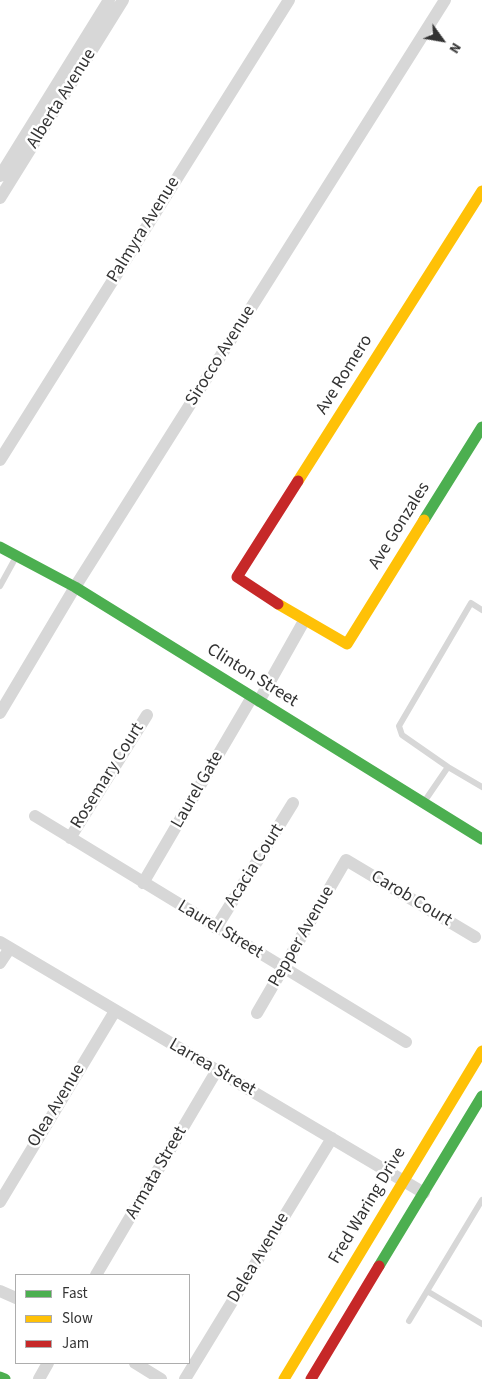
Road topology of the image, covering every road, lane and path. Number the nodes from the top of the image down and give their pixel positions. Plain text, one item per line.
1 (109, 0) edge
2 (123, 0) edge
3 (288, 0) edge
4 (444, 0) edge
5 (0, 176) edge
6 (482, 191) edge
7 (0, 198) edge
8 (482, 427) edge
9 (0, 460) edge
10 (0, 547) edge
11 (17, 556) junction
12 (0, 586) edge
13 (75, 587) junction
14 (482, 610) edge
15 (304, 621) junction
16 (256, 699) junction
17 (0, 713) edge
18 (146, 715) dead end
19 (448, 767) junction
20 (482, 787) edge
21 (424, 802) junction
22 (294, 803) dead end
23 (35, 816) dead end
24 (70, 838) junction
25 (482, 839) edge
26 (346, 860) joint
27 (143, 883) junction
28 (216, 928) junction
29 (475, 937) dead end
30 (5, 945) edge
31 (0, 963) edge
32 (284, 968) junction
33 (114, 1011) junction
34 (257, 1013) dead end
35 (406, 1042) dead end
36 (482, 1051) edge
37 (217, 1070) junction
38 (482, 1096) edge
39 (332, 1138) junction
40 (404, 1180) junction
41 (424, 1193) junction
42 (482, 1200) edge
43 (0, 1202) edge
44 (97, 1274) edge
45 (427, 1290) junction
46 (0, 1291) edge
47 (15, 1298) edge
48 (409, 1321) dead end
49 (482, 1324) edge
50 (47, 1364) edge
51 (137, 1364) edge
52 (0, 1377) edge
53 (5, 1379) edge
54 (39, 1379) edge
55 (161, 1379) edge
56 (186, 1379) edge
57 (284, 1379) edge
58 (311, 1379) edge

1 - 5 street, Alberta Avenue
2 - 7 street, Alberta Avenue
3 - 9 street, Palmyra Avenue
4 - 13 street, Sirocco Avenue
6 - 15 street, Ave Romero
8 - 15 street, Ave Gonzales
10 - 11 street, Clinton Street
11 - 12 lane
11 - 13 street, Clinton Street
13 - 16 street, Clinton Street
13 - 17 street, Sirocco Avenue
14 - 19 lane
15 - 16 street, Laurel Gate
16 - 21 street, Clinton Street
16 - 27 street, Laurel Gate
18 - 24 street, Rosemary Court
19 - 20 lane
19 - 21 lane
21 - 25 street, Clinton Street
22 - 28 street, Acacia Court
23 - 24 street, Laurel Street
24 - 27 street, Laurel Street
26 - 29 street, Carob Court
26 - 32 street, Pepper Avenue
27 - 28 street, Laurel Street
28 - 32 street, Laurel Street
30 - 31 street
30 - 33 street, Larrea Street
32 - 34 street, Pepper Avenue
32 - 35 street, Laurel Street
33 - 37 street, Larrea Street
33 - 43 street, Olea Avenue
36 - 40 street, Fred Waring Drive
37 - 39 street, Larrea Street
37 - 44 street, Armata Street
38 - 41 street
39 - 40 street, Larrea Street
39 - 56 street, Delea Avenue
40 - 41 street, Larrea Street
40 - 57 street, Fred Waring Drive
41 - 58 street
42 - 45 lane
45 - 48 lane
45 - 49 lane
46 - 47 street
50 - 54 street
51 - 55 street
52 - 53 street

